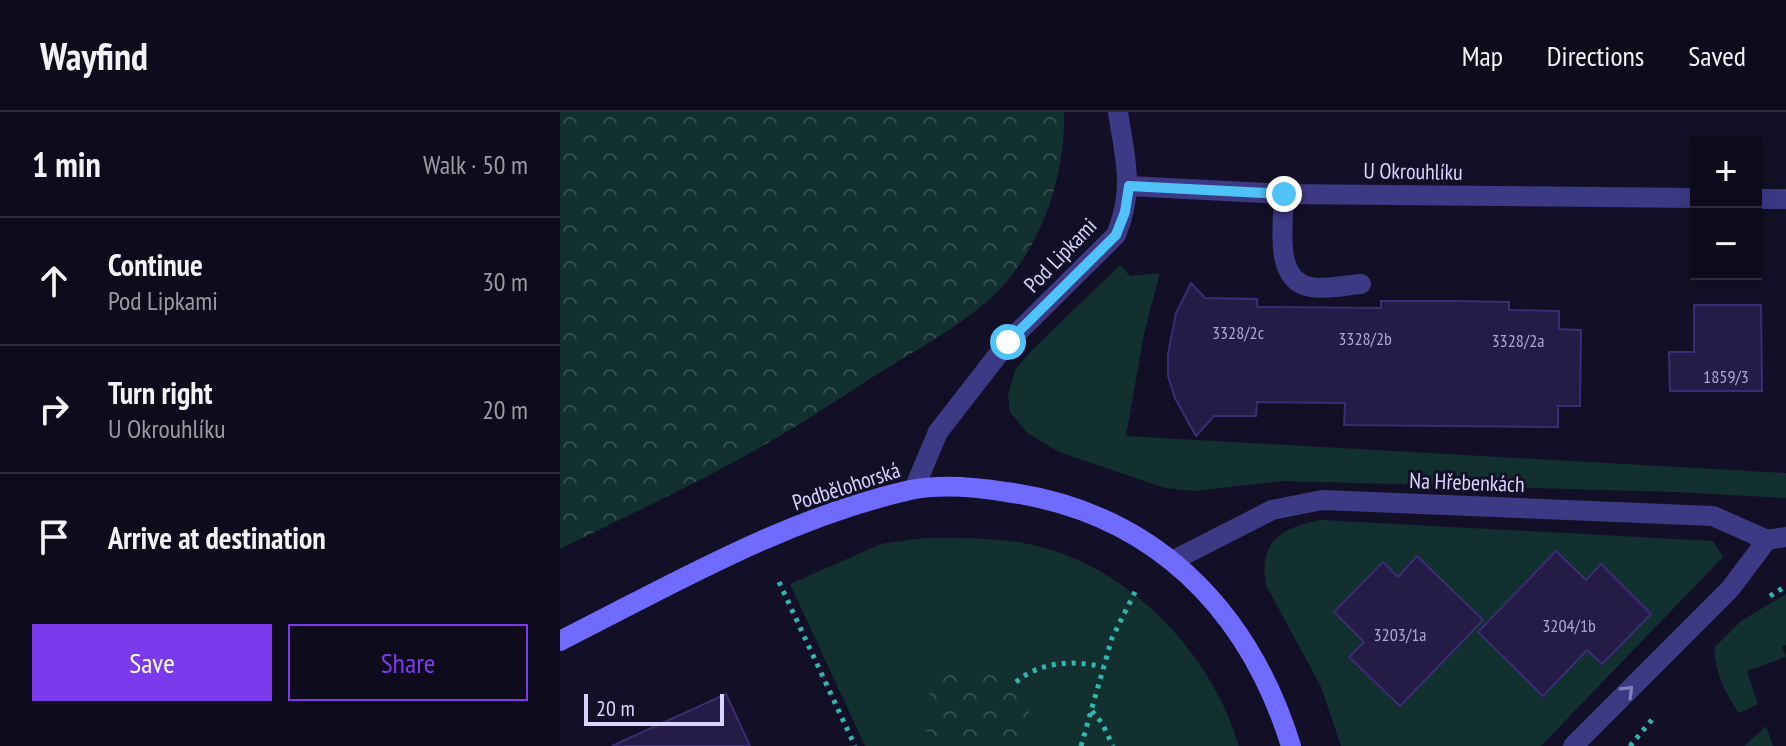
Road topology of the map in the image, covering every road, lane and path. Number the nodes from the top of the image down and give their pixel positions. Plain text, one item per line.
1 (1118, 112) edge
2 (1129, 186) junction
3 (1284, 194) junction
4 (1690, 198) edge
5 (1762, 199) edge
6 (1786, 199) edge
7 (1361, 284) dead end
8 (914, 489) junction
9 (1776, 538) edge
10 (1174, 560) junction
11 (779, 582) dead end
12 (1137, 588) dead end
13 (560, 641) edge
14 (1103, 668) junction
15 (1016, 682) dead end
16 (1091, 711) junction
17 (855, 746) edge
18 (1081, 746) edge
19 (1113, 746) edge
20 (1291, 746) edge
21 (1573, 746) edge

1 - 2 street, Pod Lipkami
2 - 3 street, U Okrouhlíku
2 - 8 street, Pod Lipkami
3 - 4 street, U Okrouhlíku
3 - 7 street
5 - 6 street
8 - 10 main road, Podbělohorská
8 - 13 main road, Podbělohorská
9 - 10 street, Na Hřebenkách
21 -> 9 street, Na Hřebenkách
10 - 20 main road, Podbělohorská
11 - 17 path
12 - 14 path
14 - 15 path
14 - 16 path
16 - 18 path
16 - 19 path

